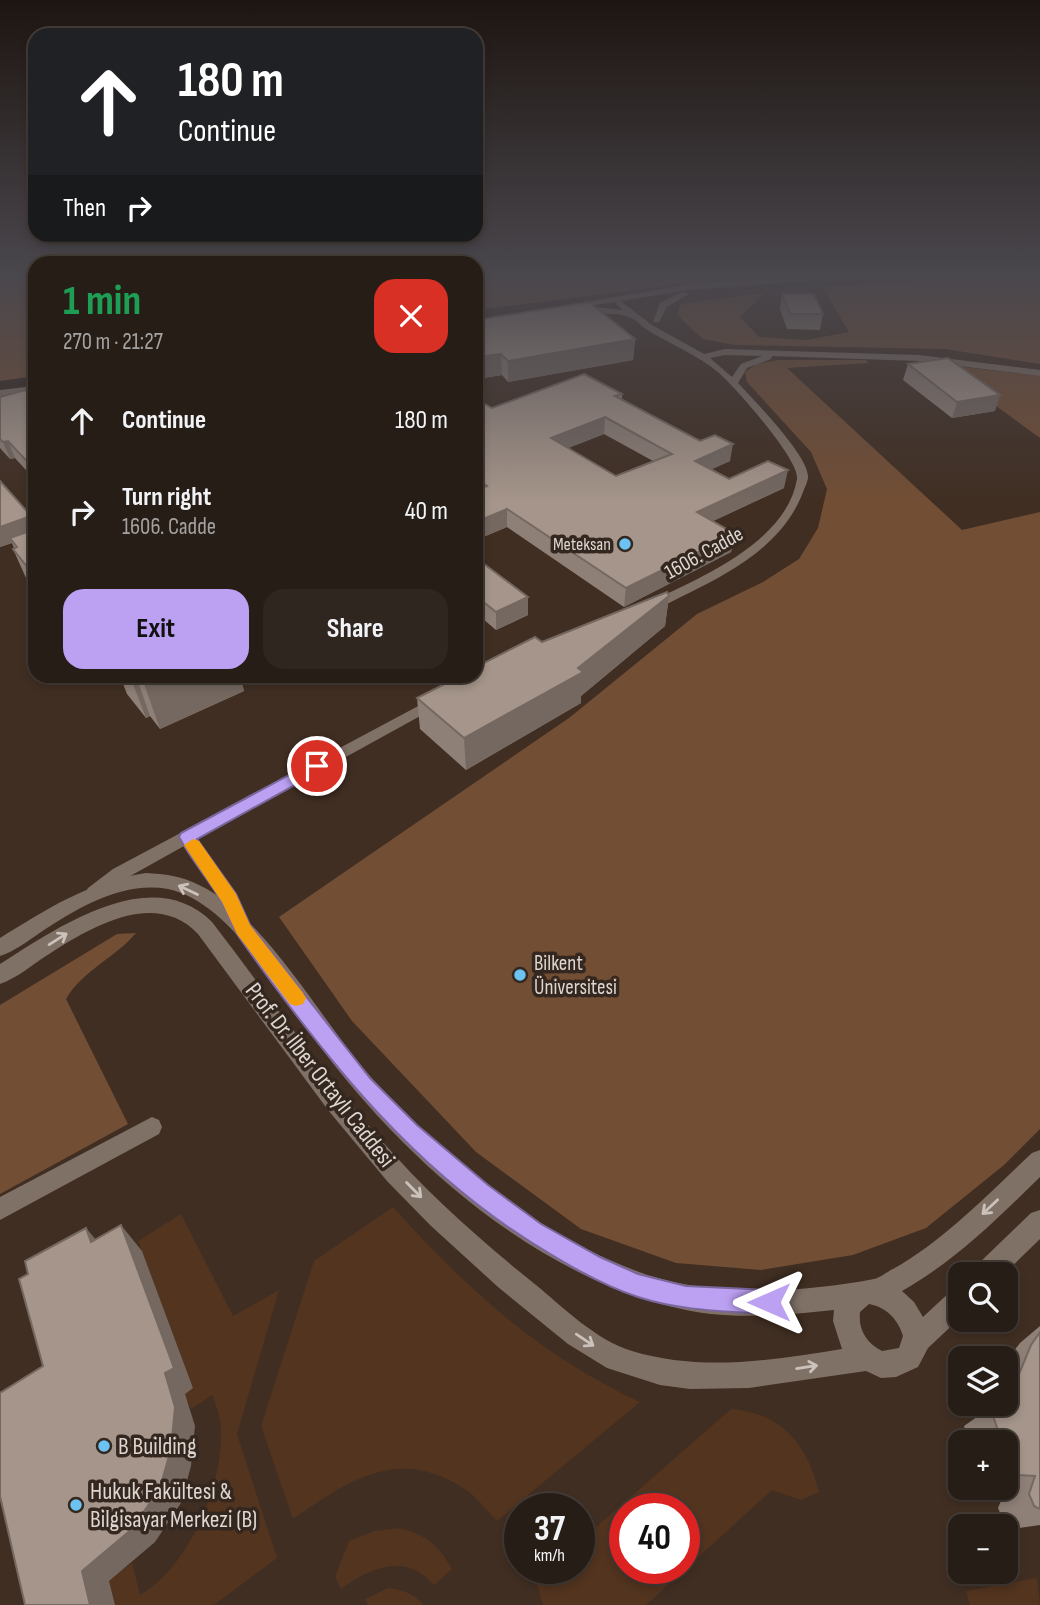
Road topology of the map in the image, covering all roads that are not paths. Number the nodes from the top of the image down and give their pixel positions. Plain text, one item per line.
1 (698, 351) edge
2 (811, 354) junction
3 (710, 356) junction
4 (770, 356) junction
5 (1040, 373) edge
6 (733, 383) junction
7 (28, 390) edge
8 (0, 393) edge
9 (634, 615) edge
10 (446, 697) edge
11 (187, 837) junction
12 (92, 895) junction
13 (243, 929) junction
14 (0, 948) edge
15 (0, 975) edge
16 (152, 1127) dead end
17 (1040, 1161) edge
18 (0, 1209) edge
19 (1040, 1222) edge
20 (998, 1262) edge
21 (867, 1293) junction
22 (948, 1311) edge
23 (915, 1342) junction
24 (867, 1358) junction

1 - 3 street, 1606. Cadde
2 - 3 street
2 - 4 street
2 - 5 street
3 - 4 street
3 - 6 street, 1606. Cadde
4 - 6 street
6 - 9 street, 1606. Cadde
7 - 8 street
10 - 11 street
11 - 12 street
11 - 13 street
13 -> 12 street, Prof. Dr. İlber Ortaylı Caddesi
12 - 14 street, Prof. Dr. İlber Ortaylı Caddesi
13 - 21 street, Prof. Dr. İlber Ortaylı Caddesi
15 -> 24 street, Prof. Dr. İlber Ortaylı Caddesi
16 - 18 street
17 -> 21 street, Prof. Dr. İlber Ortaylı Caddesi
19 - 20 street
21 - 23 street
21 - 24 street
22 - 23 street, Prof. Dr. İlber Ortaylı Caddesi
23 - 24 street, Prof. Dr. İlber Ortaylı Caddesi

